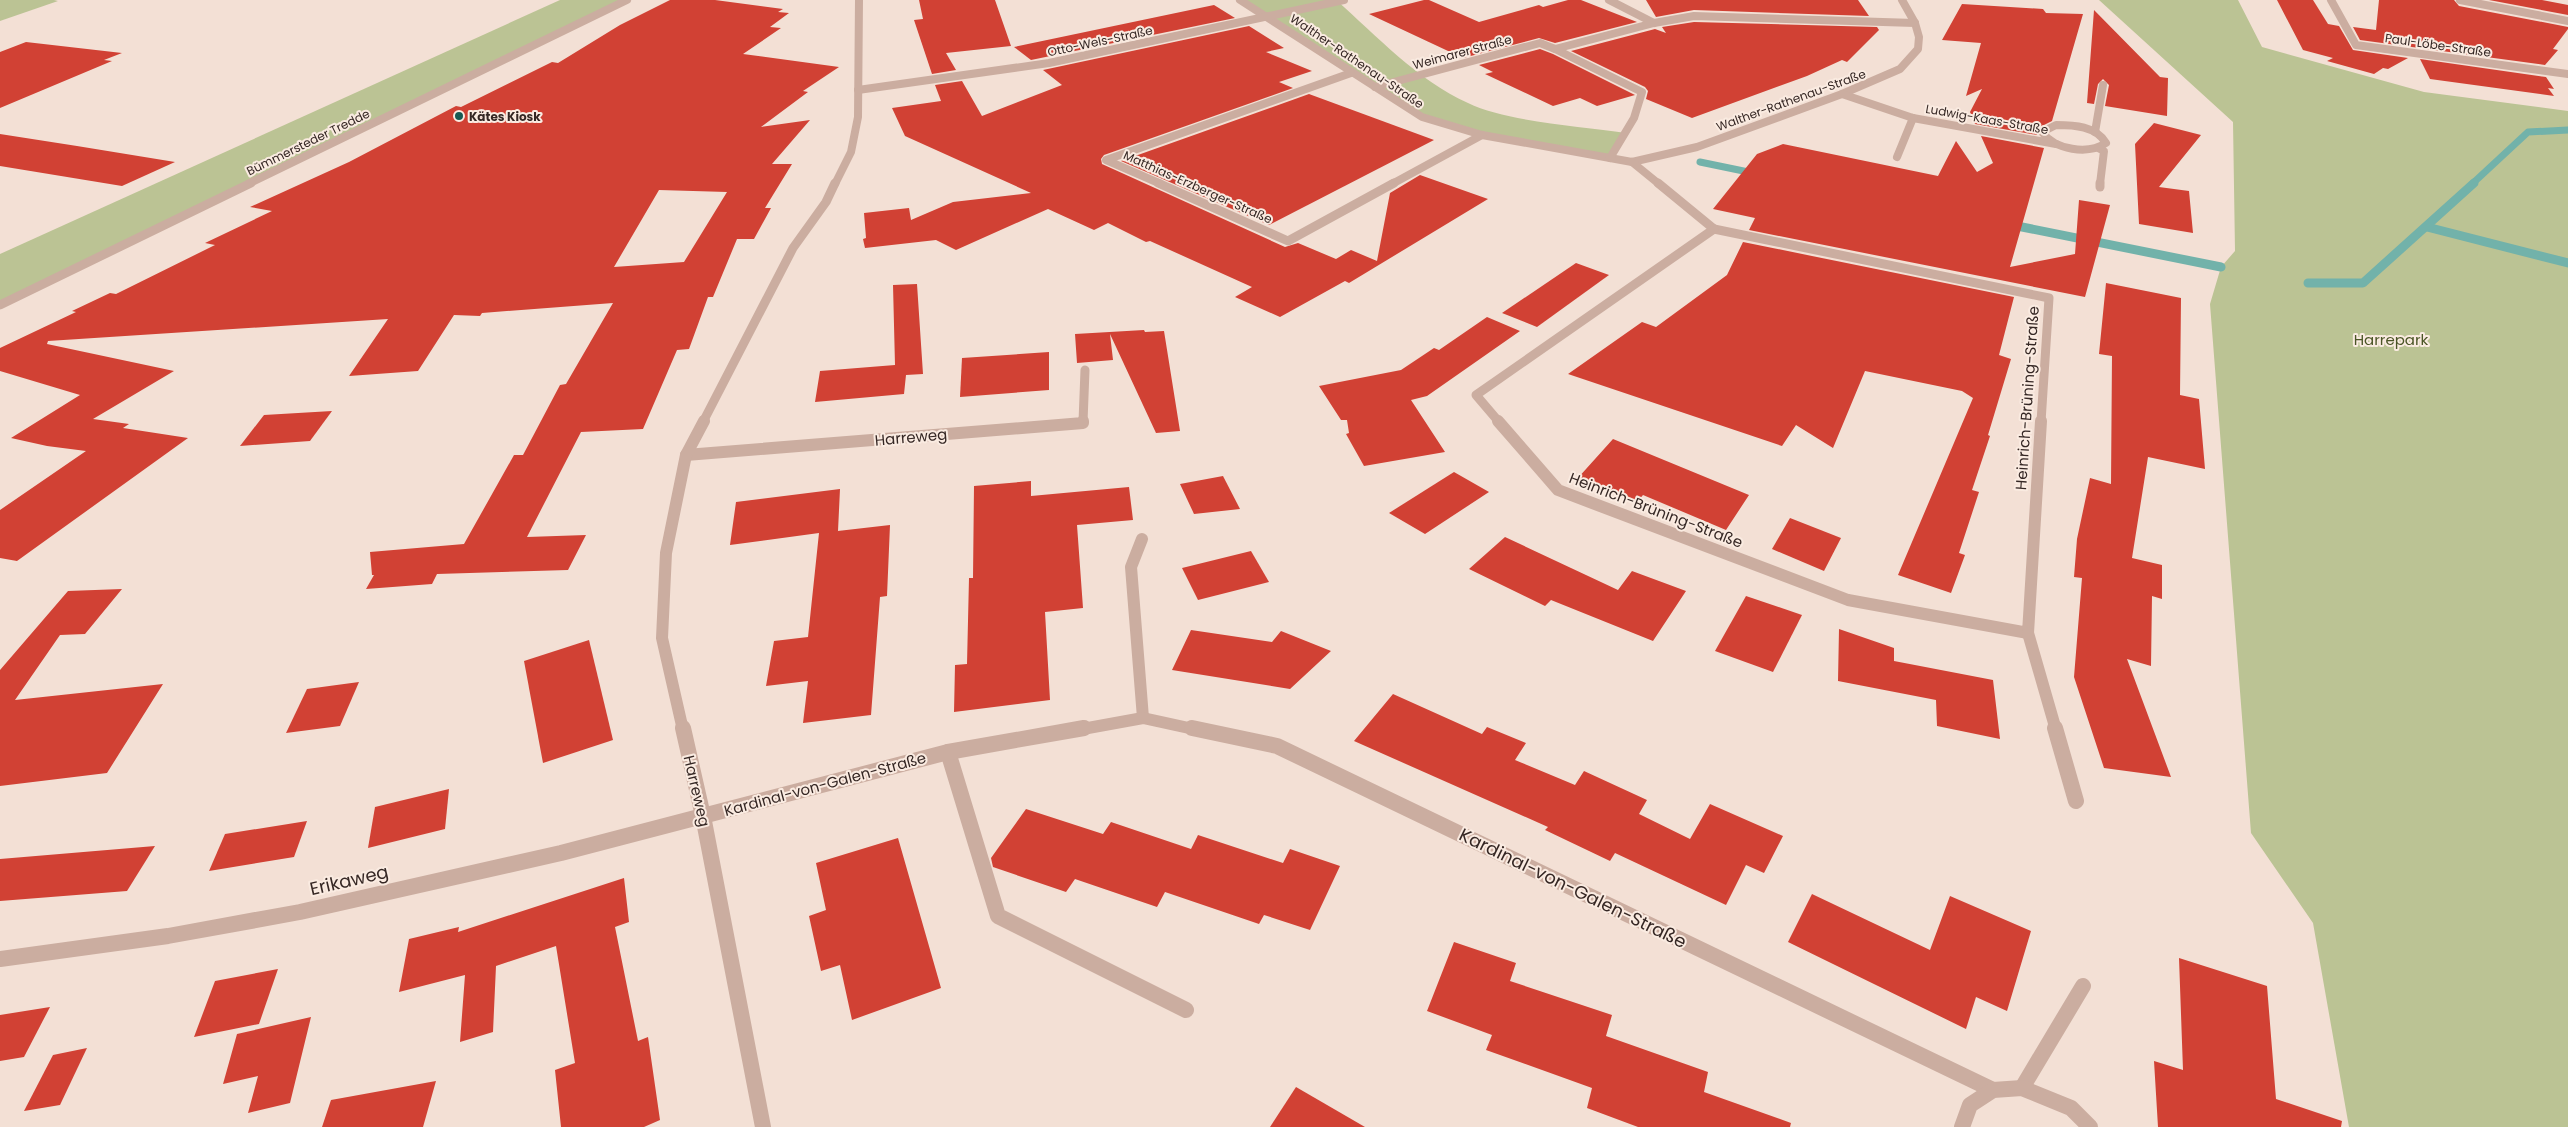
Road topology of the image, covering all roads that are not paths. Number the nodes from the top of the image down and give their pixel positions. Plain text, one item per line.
1 (627, 0) edge
2 (860, 0) edge
3 (1240, 0) edge
4 (1344, 0) edge
5 (1609, 0) edge
6 (1902, 0) edge
7 (2331, 0) edge
8 (2460, 0) edge
9 (1268, 16) junction
10 (2568, 21) edge
11 (1654, 22) junction
12 (1915, 22) junction
13 (1555, 49) junction
14 (1351, 73) junction
15 (2568, 74) edge
16 (2103, 85) dead end
17 (1375, 87) junction
18 (858, 90) junction
19 (1842, 94) junction
20 (1913, 118) junction
21 (2095, 132) junction
22 (1482, 135) junction
23 (2056, 144) junction
24 (2098, 148) junction
25 (1897, 157) dead end
26 (1610, 158) junction
27 (1632, 162) junction
28 (2100, 188) dead end
29 (1714, 228) junction
30 (0, 305) edge
31 (1085, 370) dead end
32 (686, 455) junction
33 (1142, 539) dead end
34 (2028, 633) junction
35 (1143, 718) junction
36 (948, 752) junction
37 (2076, 802) dead end
38 (703, 816) junction
39 (0, 959) edge
40 (2083, 986) dead end
41 (1186, 1010) dead end
42 (2022, 1088) junction
43 (1993, 1090) junction
44 (763, 1127) edge
45 (1962, 1127) edge
46 (2090, 1127) edge

1 - 30 street, Bümmersteder Tredde
2 - 18 street, Harreweg
3 - 9 street, Walther-Rathenau-Straße
4 - 9 street, Otto-Wels-Straße
5 - 11 street
6 - 12 street, Walther-Rathenau-Straße
7 - 15 street, Paul-Löbe-Straße
8 - 10 street
9 - 14 street, Walther-Rathenau-Straße
9 - 18 street, Otto-Wels-Straße
11 - 12 street, Weimarer Straße
11 - 13 street, Weimarer Straße
12 - 19 street, Walther-Rathenau-Straße
13 - 17 street, Weimarer Straße
13 - 26 street, Weimarer Straße
14 - 17 street, Walther-Rathenau-Straße
14 - 22 street, Matthias-Erzberger-Straße
16 - 21 street
17 - 22 street, Walther-Rathenau-Straße
18 - 32 street, Harreweg
19 - 20 street, Ludwig-Kaas-Straße
19 - 27 street, Walther-Rathenau-Straße
20 - 23 street, Ludwig-Kaas-Straße
20 - 25 street, Ludwig-Kaas-Straße
21 - 23 street, Ludwig-Kaas-Straße
21 - 24 street
22 - 26 street, Walther-Rathenau-Straße
23 - 24 street, Ludwig-Kaas-Straße
24 - 28 street
26 - 27 street, Walther-Rathenau-Straße
27 - 29 street, Heinrich-Brüning-Straße
29 - 34 street, Heinrich-Brüning-Straße
29 - 34 street, Heinrich-Brüning-Straße
31 - 32 street, Harreweg
32 - 38 street, Harreweg
33 - 35 street
34 - 37 street, Heinrich-Brüning-Straße
35 - 36 street, Kardinal-von-Galen-Straße
35 - 43 street, Kardinal-von-Galen-Straße
36 - 38 street, Kardinal-von-Galen-Straße
36 - 41 street
38 - 39 street, Erikaweg
38 - 44 street, Harreweg
40 - 42 street
42 - 43 street, Kardinal-von-Galen-Straße
42 - 46 street, Kardinal-von-Galen-Straße
43 - 45 street, Kardinal-von-Galen-Straße

